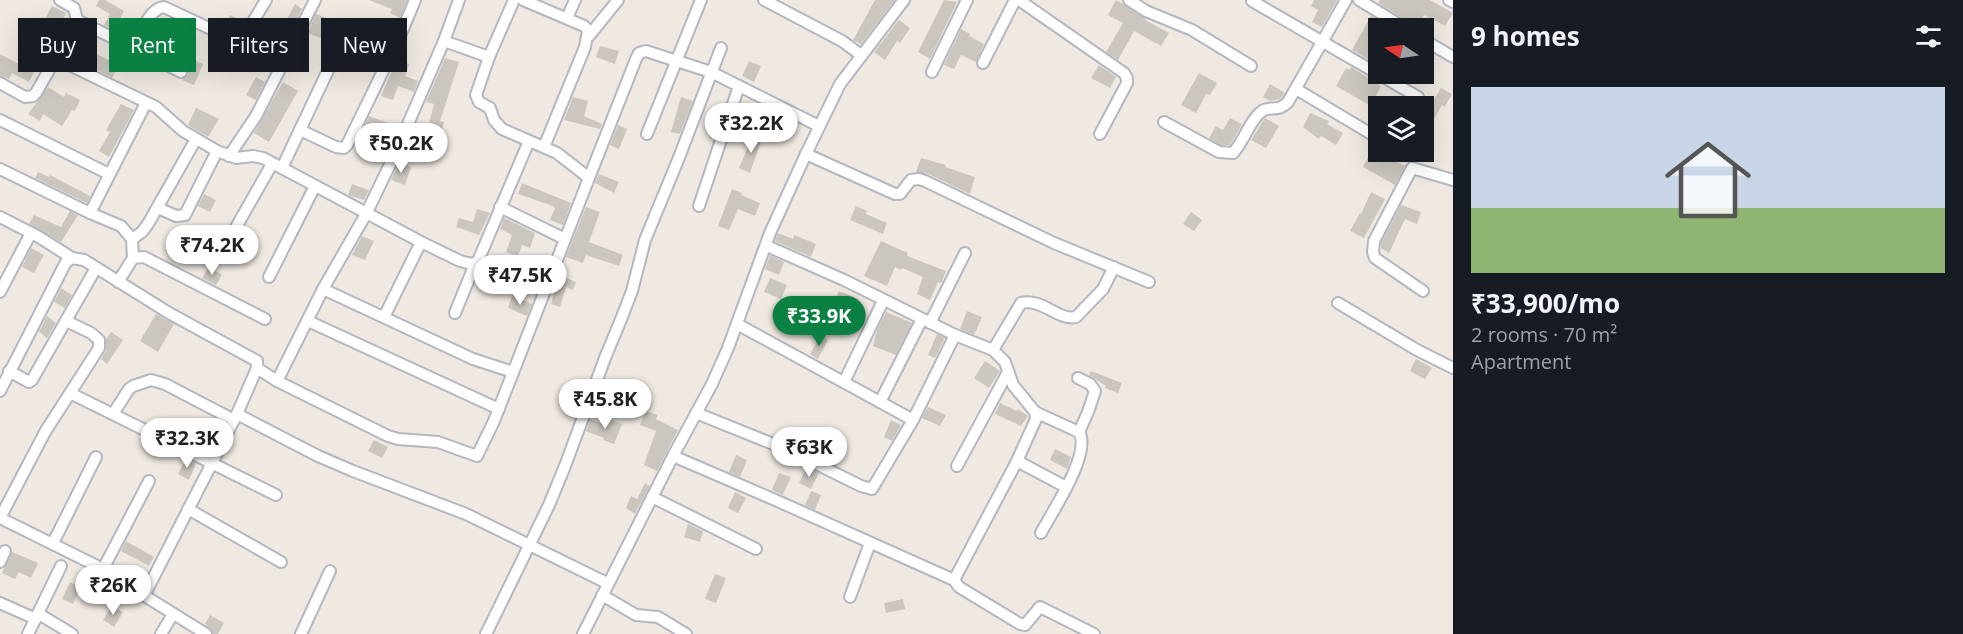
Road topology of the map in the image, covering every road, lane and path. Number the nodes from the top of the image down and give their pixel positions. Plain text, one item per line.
1 (60, 0) edge
2 (266, 0) edge
3 (315, 0) edge
4 (415, 0) edge
5 (458, 0) edge
6 (514, 0) edge
7 (523, 0) edge
8 (575, 0) edge
9 (618, 0) edge
10 (701, 0) edge
11 (764, 0) edge
12 (904, 0) edge
13 (967, 0) edge
14 (1017, 0) edge
15 (1129, 0) edge
16 (1346, 0) edge
17 (1359, 0) edge
18 (1449, 0) edge
19 (1252, 1) edge
20 (1453, 2) edge
21 (76, 18) edge
22 (149, 18) edge
23 (187, 18) edge
24 (255, 18) edge
25 (567, 18) junction
26 (1389, 18) edge
27 (588, 37) junction
28 (444, 41) junction
29 (1323, 41) junction
30 (1434, 46) edge
31 (721, 48) dead end
32 (861, 55) junction
33 (489, 57) junction
34 (1453, 57) edge
35 (677, 59) junction
36 (983, 63) dead end
37 (1251, 66) dead end
38 (47, 72) edge
39 (83, 72) edge
40 (327, 72) edge
41 (711, 72) junction
42 (932, 72) dead end
43 (0, 83) edge
44 (739, 86) junction
45 (1296, 89) junction
46 (1416, 96) edge
47 (146, 103) junction
48 (0, 120) edge
49 (1164, 122) dead end
50 (819, 126) junction
51 (300, 130) junction
52 (1368, 132) edge
53 (647, 134) dead end
54 (1100, 134) dead end
55 (196, 139) junction
56 (529, 141) junction
57 (544, 147) junction
58 (217, 151) junction
59 (806, 154) junction
60 (229, 156) junction
61 (277, 166) junction
62 (0, 169) edge
63 (109, 174) junction
64 (589, 178) junction
65 (1453, 180) edge
66 (315, 186) junction
67 (699, 206) dead end
68 (500, 207) junction
69 (159, 208) junction
70 (90, 213) junction
71 (366, 214) junction
72 (0, 217) edge
73 (31, 233) junction
74 (230, 238) dead end
75 (132, 239) junction
76 (565, 239) junction
77 (421, 242) junction
78 (767, 246) junction
79 (965, 253) dead end
80 (72, 258) junction
81 (133, 258) junction
82 (475, 264) junction
83 (1114, 267) junction
84 (96, 268) junction
85 (269, 277) dead end
86 (118, 282) junction
87 (1149, 282) dead end
88 (323, 289) junction
89 (1423, 291) dead end
90 (0, 292) edge
91 (884, 301) junction
92 (1338, 303) dead end
93 (455, 313) dead end
94 (384, 317) junction
95 (265, 319) dead end
96 (66, 321) junction
97 (308, 321) junction
98 (926, 321) junction
99 (737, 324) junction
100 (955, 334) junction
101 (993, 350) junction
102 (257, 368) junction
103 (1453, 368) edge
104 (9, 371) junction
105 (513, 372) junction
106 (1008, 372) junction
107 (1078, 378) dead end
108 (277, 381) junction
109 (844, 382) junction
110 (0, 388) edge
111 (70, 393) junction
112 (880, 402) junction
113 (499, 409) junction
114 (1035, 412) junction
115 (696, 413) junction
116 (113, 414) junction
117 (235, 417) junction
118 (913, 420) junction
119 (1078, 432) junction
120 (673, 456) junction
121 (96, 457) dead end
122 (1017, 461) junction
123 (211, 463) junction
124 (957, 466) dead end
125 (149, 481) dead end
126 (1066, 486) junction
127 (276, 495) dead end
128 (652, 497) junction
129 (188, 509) junction
130 (0, 518) edge
131 (1041, 532) dead end
132 (53, 543) junction
133 (870, 543) junction
134 (529, 546) junction
135 (756, 549) dead end
136 (281, 562) dead end
137 (61, 567) dead end
138 (103, 569) junction
139 (330, 571) dead end
140 (954, 580) junction
141 (607, 583) junction
142 (145, 594) junction
143 (602, 596) junction
144 (850, 597) dead end
145 (0, 603) edge
146 (173, 614) junction
147 (37, 616) junction
148 (1023, 630) edge
149 (28, 634) edge
150 (72, 634) edge
151 (161, 634) edge
152 (206, 634) edge
153 (301, 634) edge
154 (486, 634) edge
155 (583, 634) edge
156 (686, 634) edge
157 (1094, 634) edge

1 - 21 street
2 - 24 street
3 - 60 street
4 - 51 street
5 - 28 street
6 - 33 street
7 - 25 street
8 - 25 street
9 - 27 street
10 - 35 street
11 - 32 street
12 - 32 street
13 - 42 street
14 - 36 street
14 - 54 street
15 - 37 street
16 - 29 street
17 - 26 street
18 - 20 street
19 - 29 street
22 - 23 street
25 - 27 street
27 - 57 street
28 - 33 street
28 - 71 street
29 - 45 street
29 - 46 street
30 - 34 street
31 - 41 street
32 - 50 street
33 - 56 street
35 - 41 street
35 - 53 street
35 - 64 street
38 - 43 street
39 - 47 street
40 - 51 street
41 - 44 street
41 - 134 street
44 - 50 street
44 - 67 street
45 - 49 street
45 - 52 street
47 - 55 street
47 - 63 street
48 - 63 street
50 - 59 street
51 - 61 street
55 - 58 street
55 - 69 street
56 - 57 street
56 - 68 street
57 - 64 street
58 - 60 street
58 - 69 street
59 - 78 street
59 - 83 street
60 - 61 street
61 - 66 street
61 - 74 street
62 - 70 street
63 - 70 street
64 - 76 street
65 - 89 street
66 - 71 street
66 - 85 street
68 - 76 street
68 - 82 street
69 - 75 street
70 - 75 street
71 - 77 street
71 - 88 street
72 - 73 street
73 - 80 street
73 - 90 street
75 - 81 street
76 - 105 street
77 - 82 street
77 - 94 street
78 - 91 street
78 - 99 street
79 - 98 street
80 - 84 street
80 - 104 street
81 - 86 street
81 - 95 street
82 - 93 street
83 - 87 street
83 - 101 street
84 - 86 street
84 - 96 street
86 - 102 street
88 - 94 street
88 - 97 street
91 - 98 street
91 - 109 street
92 - 103 street
94 - 105 street
96 - 104 street
96 - 111 street
97 - 108 street
97 - 113 street
98 - 100 street
98 - 112 street
99 - 109 street
99 - 115 street
100 - 101 street
100 - 118 street
101 - 106 street
102 - 108 street
102 - 117 street
104 - 110 street
105 - 113 street
106 - 114 street
106 - 124 street
107 - 119 street
108 - 113 street
109 - 112 street
111 - 116 street
111 - 130 street
112 - 118 street
114 - 119 street
114 - 122 street
115 - 118 street
115 - 120 street
116 - 117 street
116 - 123 street
117 - 123 street
117 - 134 street
119 - 126 street
120 - 128 street
120 - 133 street
121 - 132 street
122 - 126 street
122 - 140 street
123 - 127 street
123 - 129 street
125 - 138 street
126 - 131 street
128 - 135 street
128 - 141 street
129 - 136 street
129 - 142 street
130 - 132 street
132 - 138 street
133 - 140 street
133 - 144 street
134 - 141 street
134 - 154 street
137 - 147 street
138 - 142 street
139 - 153 street
140 - 148 street
141 - 143 street
142 - 146 street
143 - 155 street
143 - 156 street
145 - 147 street
146 - 151 street
146 - 152 street
147 - 149 street
147 - 150 street
148 - 157 street

